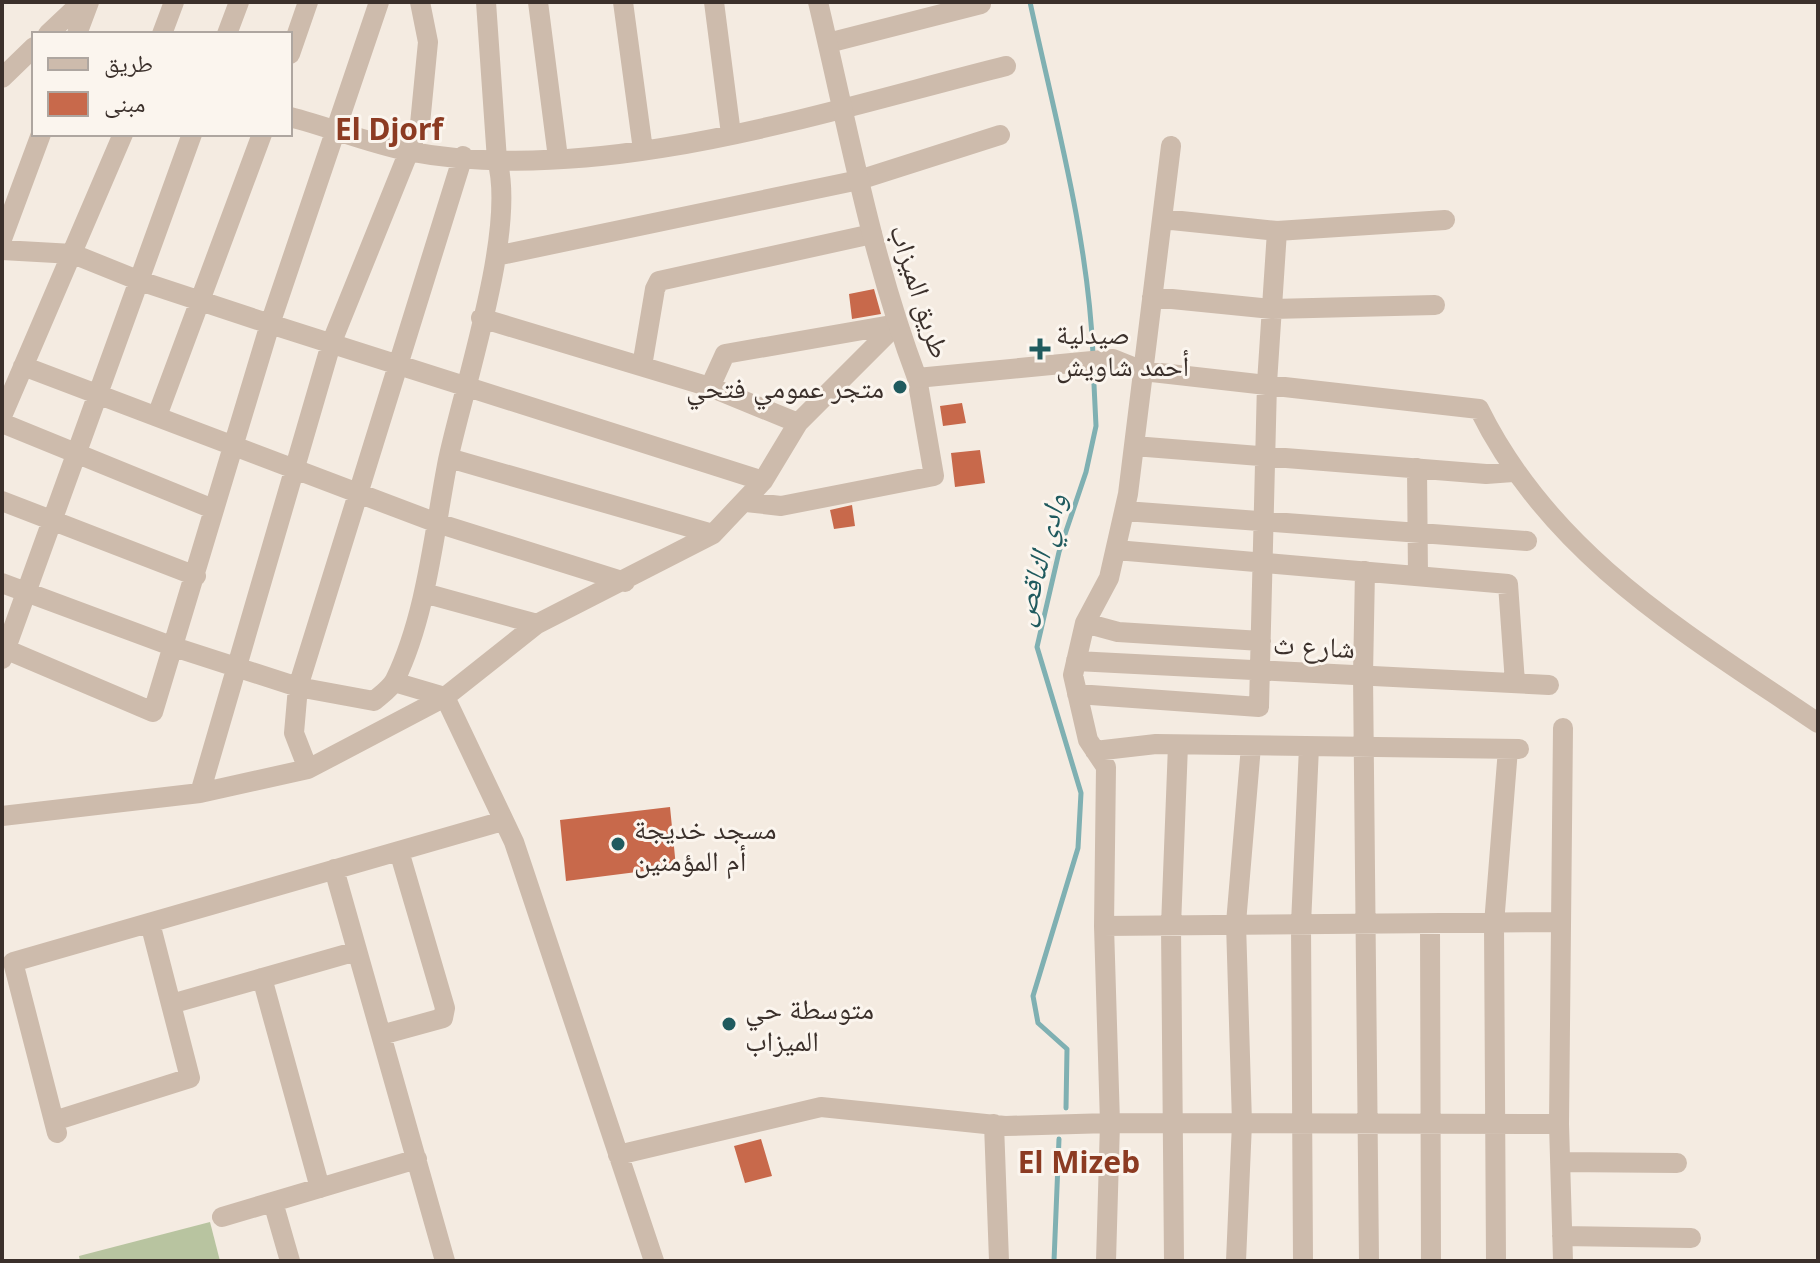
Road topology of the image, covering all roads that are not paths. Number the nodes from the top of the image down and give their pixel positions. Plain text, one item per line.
1 (82, 2) edge
2 (89, 2) edge
3 (174, 2) edge
4 (239, 2) edge
5 (308, 2) edge
6 (379, 2) edge
7 (420, 2) edge
8 (486, 2) edge
9 (538, 2) edge
10 (623, 2) edge
11 (714, 2) edge
12 (818, 2) edge
13 (981, 4) dead end
14 (50, 32) edge
15 (78, 32) edge
16 (163, 32) edge
17 (228, 32) edge
18 (828, 43) junction
19 (292, 48) edge
20 (32, 49) edge
21 (1006, 66) dead end
22 (2, 78) edge
23 (842, 106) junction
24 (292, 118) edge
25 (333, 128) junction
26 (731, 134) junction
27 (1000, 135) dead end
28 (40, 136) edge
29 (122, 136) edge
30 (191, 136) edge
31 (261, 136) edge
32 (1171, 146) dead end
33 (643, 150) junction
34 (407, 151) junction
35 (463, 156) junction
36 (558, 158) junction
37 (497, 160) junction
38 (859, 180) junction
39 (1162, 219) junction
40 (1445, 220) dead end
41 (1277, 231) junction
42 (872, 234) junction
43 (2, 239) edge
44 (2, 250) edge
45 (73, 254) junction
46 (496, 256) junction
47 (140, 281) junction
48 (1152, 297) junction
49 (200, 300) junction
50 (1435, 305) dead end
51 (1272, 309) junction
52 (481, 318) junction
53 (270, 324) junction
54 (897, 324) junction
55 (331, 344) junction
56 (396, 363) junction
57 (23, 366) junction
58 (642, 366) junction
59 (1143, 371) junction
60 (917, 378) junction
61 (1267, 383) junction
62 (467, 385) junction
63 (710, 387) junction
64 (98, 394) junction
65 (2, 416) edge
66 (157, 416) junction
67 (2, 423) edge
68 (798, 423) junction
69 (234, 445) junction
70 (1134, 446) junction
71 (75, 454) junction
72 (1266, 456) junction
73 (449, 458) junction
74 (297, 468) junction
75 (1417, 468) junction
76 (1513, 472) junction
77 (763, 481) junction
78 (357, 493) junction
79 (2, 501) edge
80 (746, 502) junction
81 (213, 509) junction
82 (1125, 511) junction
83 (51, 519) junction
84 (1264, 522) junction
85 (437, 523) junction
86 (713, 534) junction
87 (1416, 535) junction
88 (1527, 541) dead end
89 (1116, 550) junction
90 (1264, 563) junction
91 (1365, 571) junction
92 (196, 576) junction
93 (1418, 576) junction
94 (625, 582) junction
95 (2, 583) edge
96 (25, 591) junction
97 (424, 593) junction
98 (1085, 623) junction
99 (537, 624) junction
100 (1261, 641) junction
101 (174, 647) junction
102 (4, 654) edge
103 (1076, 661) junction
104 (235, 667) junction
105 (1260, 670) junction
106 (1363, 675) junction
107 (394, 682) junction
108 (1515, 683) junction
109 (1549, 685) dead end
110 (298, 687) junction
111 (1077, 694) junction
112 (445, 697) junction
113 (1818, 723) edge
114 (1563, 728) dead end
115 (1178, 745) junction
116 (1251, 746) junction
117 (1309, 747) junction
118 (1365, 747) junction
119 (1095, 751) junction
120 (308, 769) junction
121 (200, 793) junction
122 (2, 816) edge
123 (503, 821) junction
124 (399, 851) junction
125 (334, 869) junction
126 (1560, 922) junction
127 (150, 923) junction
128 (1236, 923) junction
129 (1301, 924) junction
130 (1494, 924) junction
131 (1366, 925) junction
132 (1430, 925) junction
133 (1104, 926) junction
134 (1171, 926) junction
135 (357, 951) junction
136 (262, 978) junction
137 (171, 1004) junction
138 (381, 1035) junction
139 (1110, 1123) junction
140 (1242, 1123) junction
141 (1302, 1123) junction
142 (1431, 1123) junction
143 (1494, 1123) junction
144 (994, 1124) junction
145 (1173, 1124) junction
146 (1559, 1124) junction
147 (1368, 1125) junction
148 (618, 1155) junction
149 (417, 1159) junction
150 (1560, 1162) junction
151 (1677, 1163) dead end
152 (320, 1188) junction
153 (273, 1202) junction
154 (222, 1217) dead end
155 (1562, 1236) junction
156 (1691, 1238) dead end
157 (290, 1261) edge
158 (445, 1261) edge
159 (654, 1261) edge
160 (999, 1261) edge
161 (1106, 1261) edge
162 (1174, 1261) edge
163 (1236, 1261) edge
164 (1303, 1261) edge
165 (1369, 1261) edge
166 (1431, 1261) edge
167 (1496, 1261) edge
168 (1563, 1261) edge

1 - 14 street
2 - 15 street
3 - 16 street
4 - 17 street
5 - 19 street
6 - 25 street
7 - 34 street
8 - 37 street
9 - 36 street
10 - 33 street
11 - 26 street
12 - 18 street, طريق الميزاب
13 - 18 street
18 - 23 street, طريق الميزاب
20 - 22 street
21 - 23 street
23 - 26 street
23 - 38 street, طريق الميزاب
24 - 25 street
25 - 34 street
25 - 53 street
26 - 33 street
27 - 38 street
28 - 43 street
29 - 45 street
30 - 47 street
31 - 49 street
32 - 39 street
33 - 36 street
34 - 35 street
34 - 55 street
35 - 37 street
35 - 56 street
36 - 37 street
37 - 46 street
38 - 42 street, طريق الميزاب
38 - 46 street
39 - 41 street
39 - 48 street
40 - 41 street
41 - 51 street
42 - 54 street, طريق الميزاب
42 - 58 street
44 - 45 street
45 - 47 street
45 - 57 street
46 - 52 street
47 - 49 street
47 - 64 street
48 - 51 street
48 - 59 street
49 - 53 street
49 - 66 street
50 - 51 street
51 - 61 street
52 - 58 street
52 - 62 street
53 - 55 street
53 - 69 street
54 - 60 street, طريق الميزاب
54 - 63 street
54 - 68 street
55 - 56 street
55 - 74 street
56 - 62 street
56 - 78 street
57 - 64 street
57 - 65 street
58 - 63 street
59 - 60 street, طريق الميزاب
59 - 61 street, طريق الميزاب
59 - 70 street
60 - 80 street
61 - 72 street
61 - 76 street, طريق الميزاب
62 - 73 street
62 - 77 street
63 - 68 street
64 - 66 street
64 - 71 street
66 - 69 street
67 - 71 street
68 - 77 street
69 - 74 street
69 - 81 street
70 - 72 street
70 - 82 street
71 - 81 street
71 - 83 street
72 - 75 street
72 - 84 street
73 - 85 street
73 - 86 street
74 - 78 street
74 - 104 street
75 - 76 street
75 - 87 street
76 - 113 street
77 - 80 street
78 - 85 street
78 - 110 street
79 - 83 street
80 - 86 street
81 - 92 street
82 - 84 street
82 - 89 street
83 - 92 street
83 - 96 street
84 - 87 street
84 - 90 street
85 - 94 street
85 - 97 street
86 - 94 street
87 - 88 street
87 - 93 street
89 - 90 street
89 - 98 street
90 - 91 street
90 - 100 street
91 - 93 street
91 - 106 street
92 - 101 street
93 - 108 street
94 - 99 street
95 - 96 street
96 - 101 street
96 - 102 street
97 - 99 street
97 - 107 street
98 - 100 street
98 - 103 street
99 - 112 street
100 - 105 street
101 - 102 street
101 - 104 street
103 - 105 street, شارع ث
103 - 111 street
104 - 110 street
104 - 121 street
105 - 106 street, شارع ث
105 - 111 street
106 - 108 street, شارع ث
106 - 118 street
107 - 110 street
107 - 112 street
108 - 109 street, شارع ث
110 - 120 street
111 - 119 street
112 - 120 street
112 - 123 street
114 - 126 street
115 - 116 street
115 - 119 street
115 - 134 street
116 - 117 street
116 - 128 street
117 - 118 street
117 - 129 street
118 - 130 street
118 - 131 street
119 - 133 street
120 - 121 street
121 - 122 street
123 - 124 street
123 - 148 street
124 - 125 street
124 - 138 street
125 - 127 street
125 - 135 street
126 - 130 street
126 - 146 street
127 - 137 street
127 - 137 street
128 - 129 street
128 - 134 street
128 - 140 street
129 - 131 street
129 - 141 street
130 - 132 street
130 - 143 street
131 - 132 street
131 - 147 street
132 - 142 street
133 - 134 street
133 - 139 street
134 - 145 street
135 - 136 street
135 - 138 street
136 - 137 street
136 - 152 street
138 - 149 street
139 - 144 street
139 - 145 street
139 - 161 street
140 - 141 street
140 - 145 street
140 - 163 street
141 - 147 street
141 - 164 street
142 - 143 street
142 - 147 street
142 - 166 street
143 - 146 street
143 - 167 street
144 - 148 street
144 - 160 street
145 - 162 street
146 - 150 street
147 - 165 street
148 - 159 street
149 - 152 street
149 - 158 street
150 - 151 street
150 - 155 street
152 - 153 street
153 - 154 street
153 - 157 street
155 - 156 street
155 - 168 street

